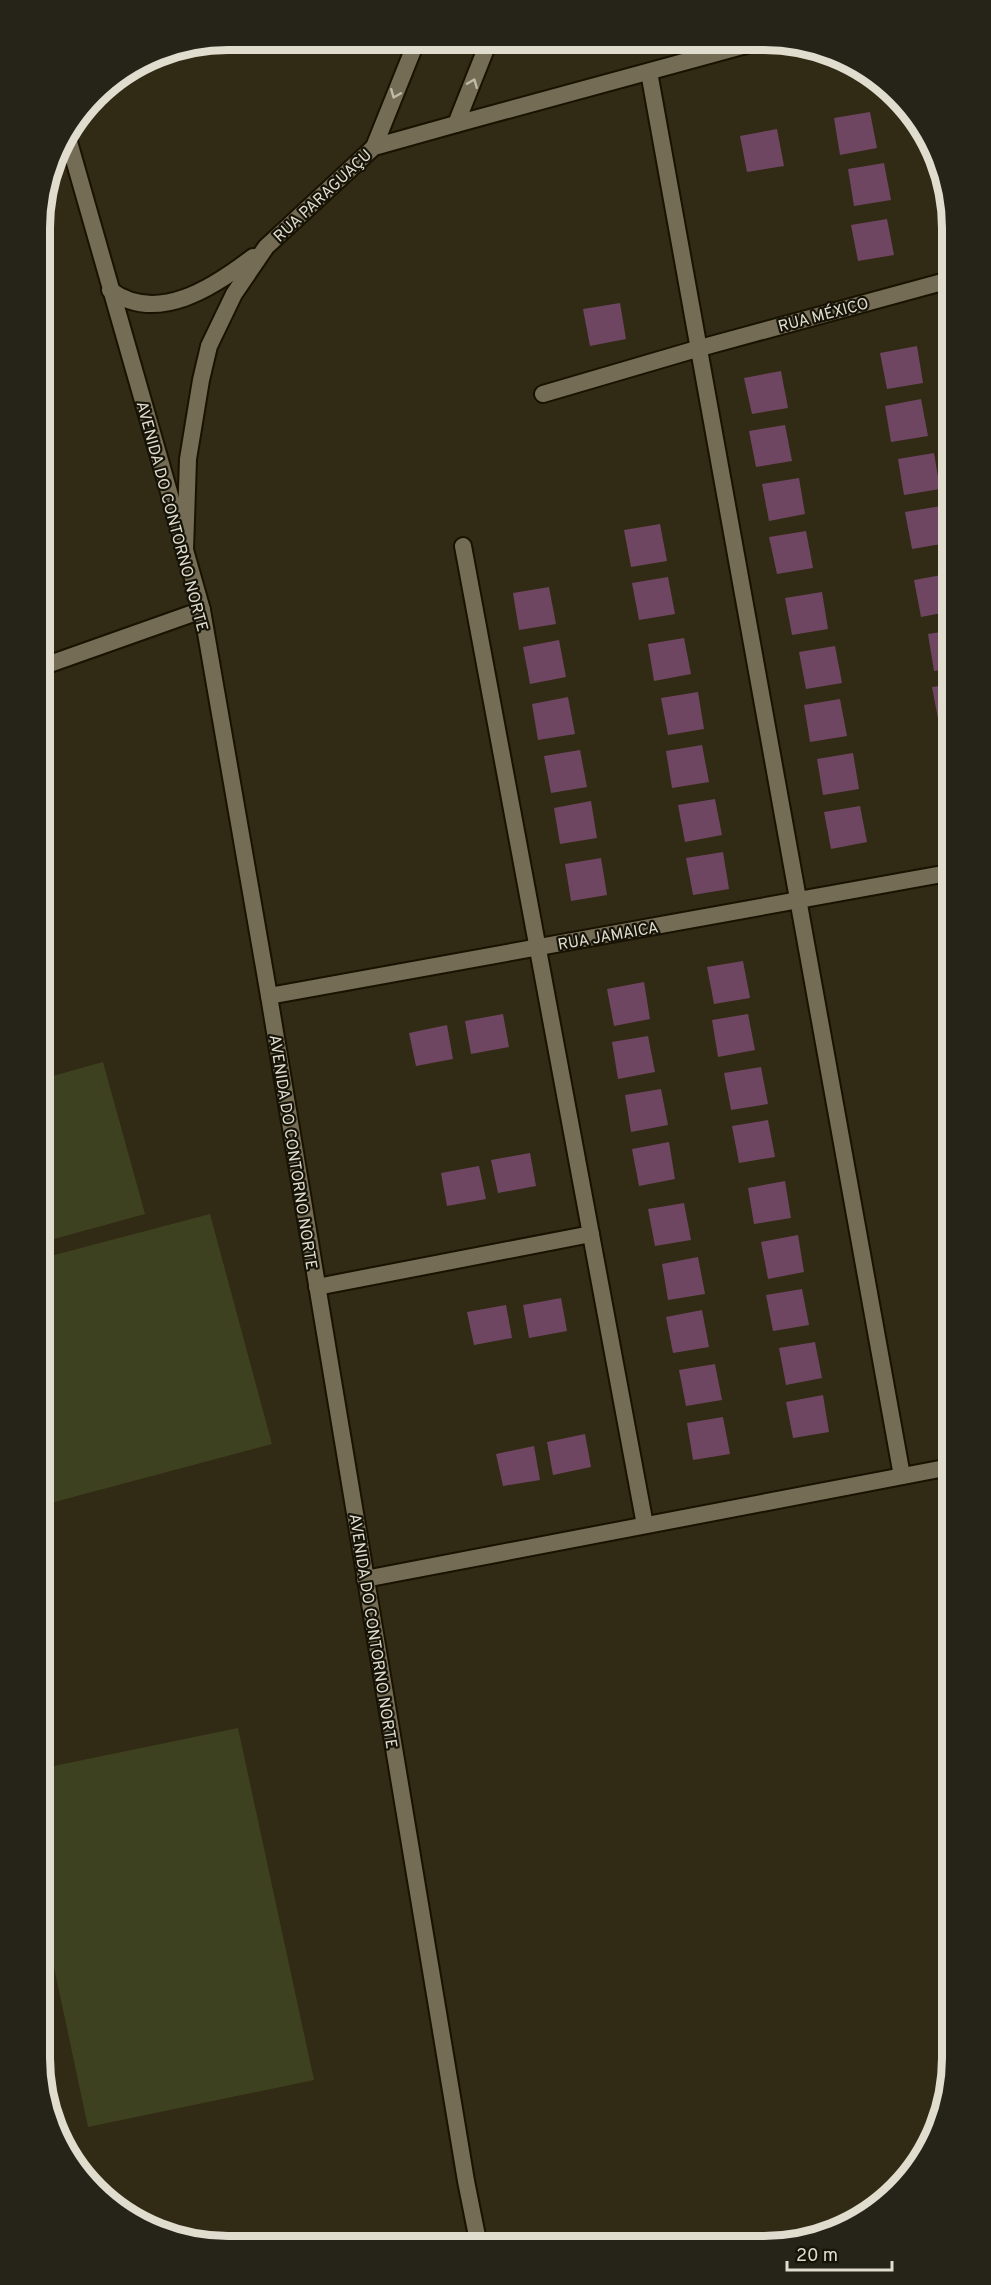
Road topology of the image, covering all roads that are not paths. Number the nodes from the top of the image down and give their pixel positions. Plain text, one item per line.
1 (413, 50) edge
2 (485, 50) edge
3 (728, 50) edge
4 (649, 72) junction
5 (456, 124) junction
6 (374, 147) junction
7 (67, 151) edge
8 (266, 248) junction
9 (942, 282) edge
10 (111, 290) junction
11 (700, 348) junction
12 (543, 394) dead end
13 (463, 546) dead end
14 (185, 550) junction
15 (202, 610) junction
16 (50, 664) edge
17 (942, 874) edge
18 (799, 900) junction
19 (537, 947) junction
20 (268, 996) junction
21 (591, 1234) junction
22 (317, 1287) junction
23 (941, 1469) edge
24 (902, 1476) junction
25 (645, 1525) junction
26 (365, 1579) junction
27 (477, 2236) edge

1 -> 6 street
5 -> 2 street
3 - 4 street, RUA PARAGUAÇU
4 - 5 street, RUA PARAGUAÇU
4 - 11 street
5 - 6 street, RUA PARAGUAÇU
6 - 8 street, RUA PARAGUAÇU
7 - 10 street, AVENIDA DO CONTORNO NORTE
8 - 10 street
8 - 14 street, RUA PARAGUAÇU
9 - 11 street, RUA MÉXICO
10 - 14 street, AVENIDA DO CONTORNO NORTE
11 - 12 street, RUA MÉXICO
11 - 18 street
13 - 19 street
14 - 15 street, AVENIDA DO CONTORNO NORTE
15 - 16 street
15 - 20 street, AVENIDA DO CONTORNO NORTE
17 - 18 street, RUA JAMAICA
18 - 19 street, RUA JAMAICA
18 - 24 street
19 - 20 street, RUA JAMAICA
19 - 21 street
20 - 22 street, AVENIDA DO CONTORNO NORTE
21 - 22 street
21 - 25 street
22 - 26 street, AVENIDA DO CONTORNO NORTE
23 - 24 street
24 - 25 street
25 - 26 street
26 - 27 street, AVENIDA DO CONTORNO NORTE

